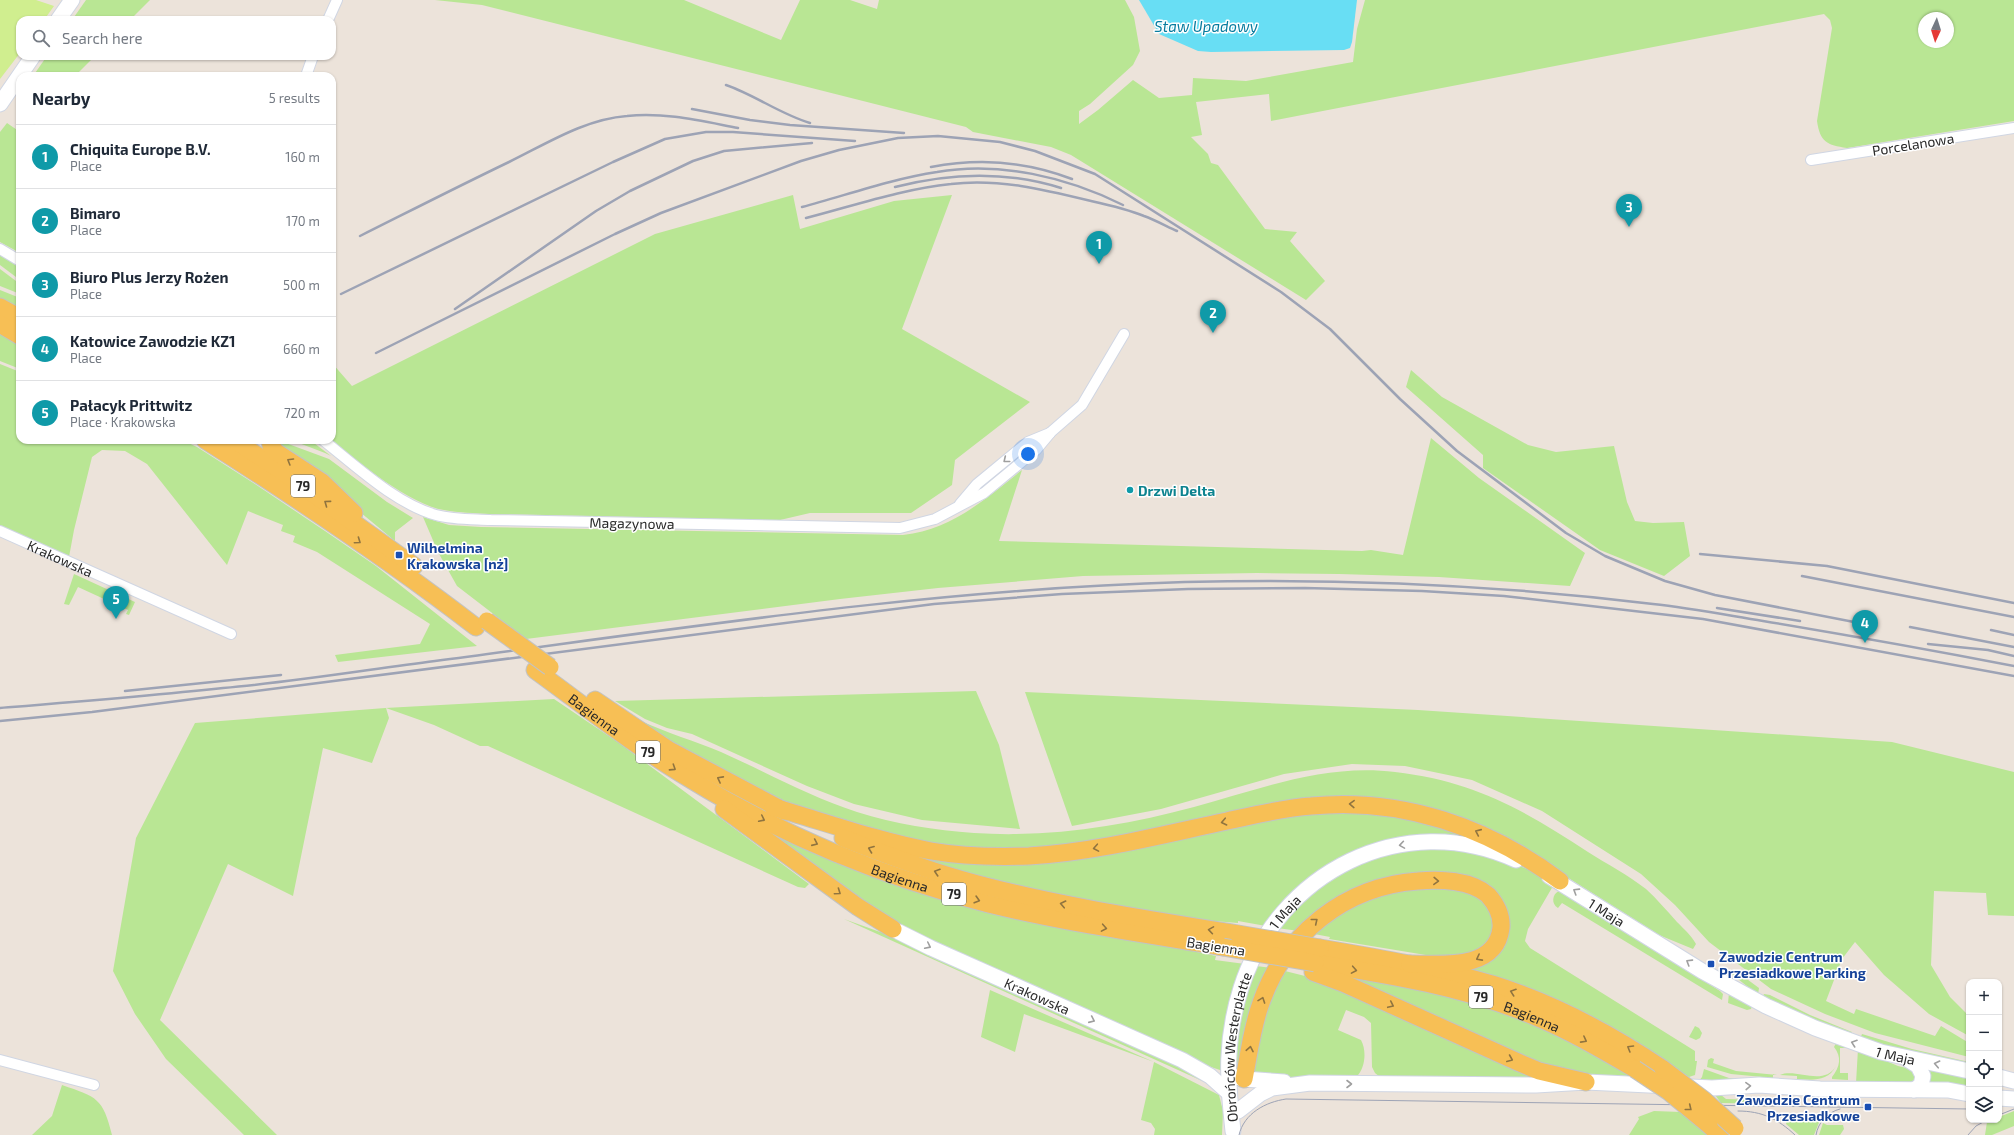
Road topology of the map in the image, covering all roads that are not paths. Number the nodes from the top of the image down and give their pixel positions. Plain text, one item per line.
1 (72, 0) edge
2 (337, 0) edge
3 (61, 16) edge
4 (330, 16) edge
5 (30, 60) edge
6 (312, 60) edge
7 (22, 72) edge
8 (307, 72) edge
9 (16, 81) edge
10 (0, 104) edge
11 (2014, 128) edge
12 (1811, 160) dead end
13 (0, 250) edge
14 (16, 258) edge
15 (0, 307) edge
16 (16, 316) edge
17 (0, 324) edge
18 (16, 334) edge
19 (1124, 334) dead end
20 (211, 444) edge
21 (240, 444) edge
22 (271, 444) edge
23 (329, 444) edge
24 (0, 531) edge
25 (370, 534) junction
26 (482, 624) junction
27 (231, 634) dead end
28 (545, 673) junction
29 (691, 780) junction
30 (773, 807) junction
31 (1560, 881) junction
32 (893, 929) joint
33 (1263, 948) junction
34 (1316, 961) junction
35 (1410, 964) junction
36 (1905, 1057) junction
37 (0, 1060) edge
38 (1182, 1060) junction
39 (1966, 1070) edge
40 (1227, 1074) junction
41 (2002, 1078) edge
42 (1244, 1079) junction
43 (2014, 1081) edge
44 (1586, 1082) junction
45 (1310, 1083) junction
46 (94, 1085) dead end
47 (1914, 1090) junction
48 (1228, 1093) junction
49 (1966, 1093) edge
50 (2002, 1098) edge
51 (2014, 1099) edge
52 (1238, 1111) junction
53 (1727, 1131) edge
54 (1232, 1133) edge

1 - 3 street
2 - 4 street
5 - 7 street
6 - 8 street
9 - 10 street
11 - 12 street, Porcelanowa
13 - 14 street
15 - 16 main road
17 - 18 main road
19 - 23 street, Magazynowa
20 -> 26 main road, Bagienna / 79
25 -> 21 main road, Bagienna / 79
25 -> 22 main road
24 - 27 street, Krakowska
25 - 26 main road, Bagienna / 79
26 - 28 main road, Bagienna / 79
28 -> 29 main road, Bagienna / 79
30 -> 28 main road, Bagienna / 79
29 -> 32 main road
29 -> 33 main road, Bagienna / 79, bridge
31 -> 30 main road
34 -> 30 main road, Bagienna / 79, bridge
31 -> 33 street, 1 Maja
36 -> 31 street, 1 Maja
32 -> 38 street, Krakowska
33 - 34 main road, Bagienna, bridge
33 - 40 street, Obrońców Westerplatte
34 - 35 main road, Bagienna / 79
34 -> 44 main road
34 -> 53 main road, Bagienna / 79, bridge
42 -> 35 main road
53 -> 35 main road, Bagienna / 79, bridge
39 -> 36 street, 1 Maja
36 - 47 street
37 - 46 street
38 - 40 street, Krakowska
38 - 48 street, Krakowska
40 - 42 street, Krakowska
40 - 48 street, Obrońców Westerplatte
41 - 43 street
42 - 45 street, Krakowska
42 - 52 street, Obrońców Westerplatte
45 -> 44 street
44 -> 47 street
45 - 52 street
47 - 49 street
48 - 54 street, Obrońców Westerplatte
50 - 51 street
52 - 54 street, Obrońców Westerplatte

